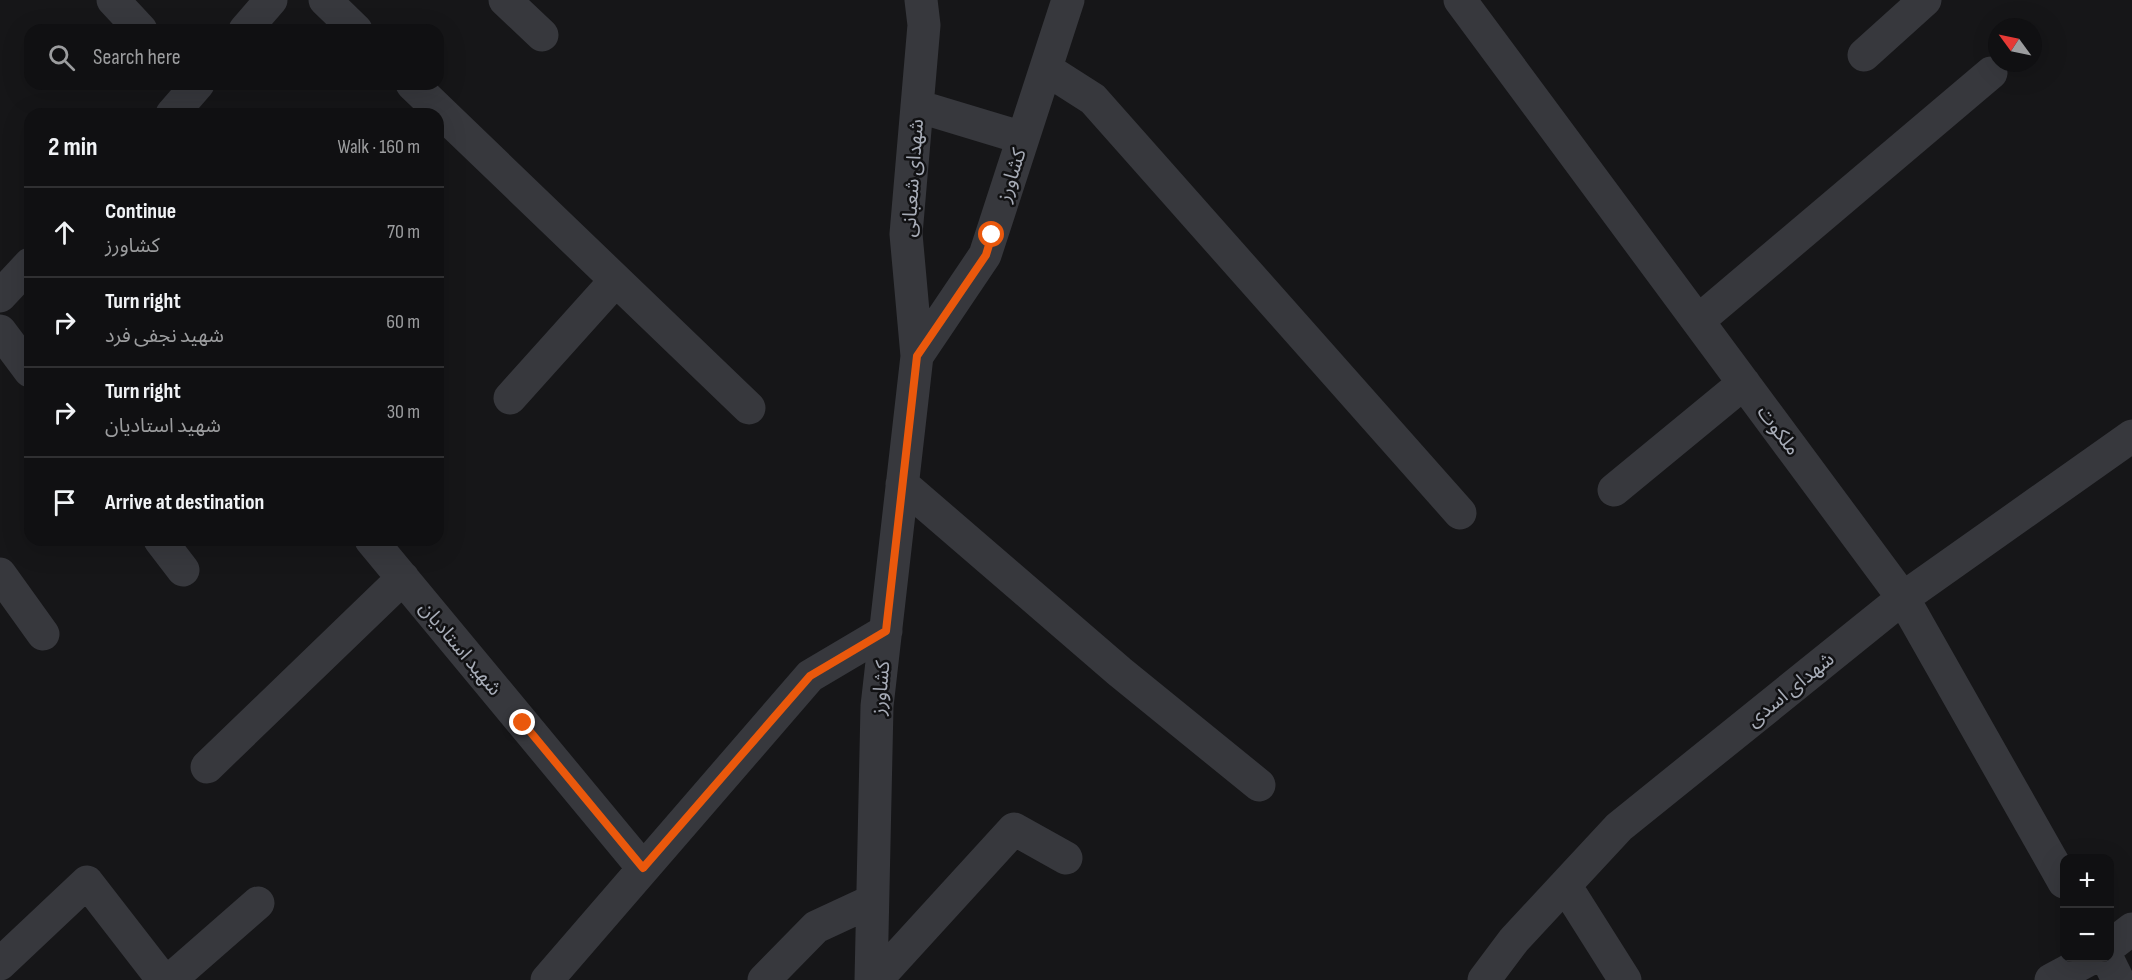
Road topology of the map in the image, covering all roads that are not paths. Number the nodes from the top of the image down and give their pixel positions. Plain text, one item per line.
1 (113, 0) edge
2 (272, 0) edge
3 (325, 0) edge
4 (505, 0) edge
5 (921, 0) edge
6 (1068, 0) edge
7 (1460, 0) edge
8 (1925, 0) edge
9 (135, 24) edge
10 (250, 24) edge
11 (350, 24) edge
12 (542, 35) dead end
13 (1864, 55) dead end
14 (1046, 69) junction
15 (1991, 73) dead end
16 (191, 90) edge
17 (418, 90) edge
18 (917, 106) junction
19 (177, 108) edge
20 (437, 108) edge
21 (444, 115) edge
22 (1023, 138) junction
23 (24, 270) edge
24 (616, 280) junction
25 (0, 296) edge
26 (1698, 321) junction
27 (0, 331) edge
28 (917, 356) junction
29 (24, 363) edge
30 (1744, 383) junction
31 (510, 398) dead end
32 (749, 408) dead end
33 (2132, 436) edge
34 (902, 483) junction
35 (1614, 490) dead end
36 (1460, 513) dead end
37 (165, 546) edge
38 (376, 546) edge
39 (183, 570) dead end
40 (0, 574) edge
41 (403, 578) junction
42 (1904, 597) junction
43 (886, 631) junction
44 (43, 634) dead end
45 (207, 767) dead end
46 (1259, 785) dead end
47 (1066, 858) dead end
48 (643, 868) junction
49 (2060, 875) edge
50 (1565, 885) junction
51 (873, 901) junction
52 (258, 903) dead end
53 (2132, 929) edge
54 (2114, 942) edge
55 (2083, 962) edge
56 (2109, 962) edge
57 (0, 964) edge
58 (163, 980) edge
59 (170, 980) edge
60 (547, 980) edge
61 (764, 980) edge
62 (871, 980) edge
63 (876, 980) edge
64 (1484, 980) edge
65 (1625, 980) edge
66 (2051, 980) edge
67 (2118, 980) edge

1 - 9 street
2 - 10 street
3 - 11 street
4 - 12 street
5 - 18 street, شهدای شعبانی
6 - 14 street, کشاورز
7 - 26 street, ملکوت
8 - 13 street
14 - 22 street, کشاورز
14 - 36 street
15 - 26 street
16 - 19 street
17 - 20 street
18 - 22 street
18 - 28 street, شهدای شعبانی
21 - 24 street
22 - 28 street, کشاورز
23 - 25 street
24 - 31 street
24 - 32 street
26 - 30 street, ملکوت
27 - 29 street
28 - 34 street, کشاورز
30 - 35 street
30 - 42 street, ملکوت
33 - 42 street, شهدای اسدی
34 - 43 street, کشاورز
34 - 46 street
37 - 39 street
38 - 41 street, شهید استادیان
40 - 44 street
41 - 45 street
41 - 48 street, شهید استادیان
42 - 49 street, ملکوت
42 - 50 street, شهدای اسدی
43 - 48 street
43 - 51 street, کشاورز
47 - 63 street
48 - 60 street
50 - 64 street, شهدای اسدی
50 - 65 street
51 - 61 street
51 - 62 street, کشاورز
52 - 59 street
53 - 54 street
55 - 66 street
56 - 67 street
57 - 58 street

